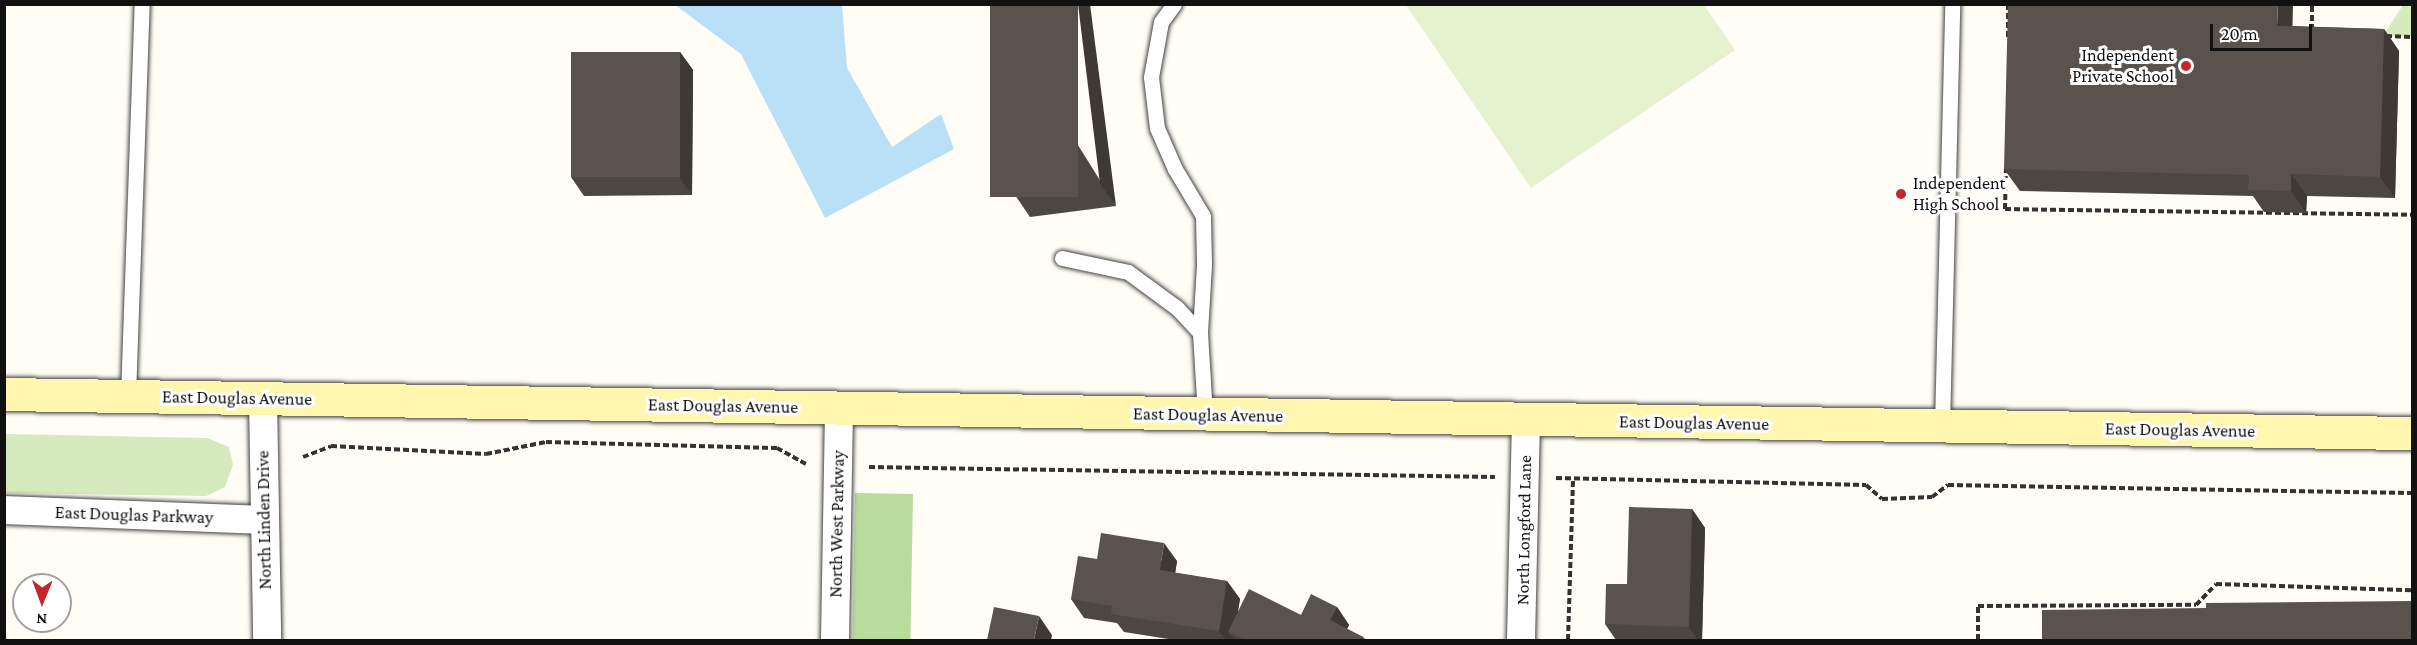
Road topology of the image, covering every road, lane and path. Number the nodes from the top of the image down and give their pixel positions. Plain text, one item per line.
1 (142, 4) edge
2 (1174, 4) edge
3 (1952, 4) edge
4 (2008, 4) edge
5 (2312, 4) edge
6 (2311, 34) edge
7 (2383, 36) edge
8 (2412, 37) edge
9 (2007, 39) edge
10 (2006, 163) edge
11 (2412, 215) edge
12 (1062, 258) dead end
13 (1200, 333) junction
14 (4, 394) edge
15 (128, 396) junction
16 (262, 399) junction
17 (839, 408) junction
18 (1205, 414) junction
19 (1526, 420) junction
20 (1942, 426) junction
21 (2412, 433) edge
22 (303, 457) dead end
23 (838, 466) junction
24 (1525, 478) junction
25 (1573, 479) junction
26 (2412, 493) edge
27 (4, 510) edge
28 (264, 520) junction
29 (2412, 590) edge
30 (267, 640) edge
31 (835, 640) edge
32 (1521, 640) edge
33 (1568, 640) edge
34 (1978, 640) edge

1 - 15 lane
2 - 13 lane
3 - 20 lane
4 - 9 path
5 - 6 path
7 - 8 path
10 - 11 path
12 - 13 lane
13 - 18 lane
14 - 15 street, East Douglas Avenue
15 - 16 street, East Douglas Avenue
16 - 17 street, East Douglas Avenue
16 - 28 street, North Linden Drive
17 - 18 street, East Douglas Avenue
17 - 23 street, North West Parkway
18 - 19 street, East Douglas Avenue
19 - 20 street, East Douglas Avenue
19 - 24 street, North Longford Lane
20 - 21 street, East Douglas Avenue
22 - 23 path
23 - 24 path
23 - 31 street, North West Parkway
24 - 25 path
24 - 32 street, North Longford Lane
25 - 26 path
25 - 33 path
27 - 28 street, East Douglas Parkway
28 - 30 street, North Linden Drive
29 - 34 path

